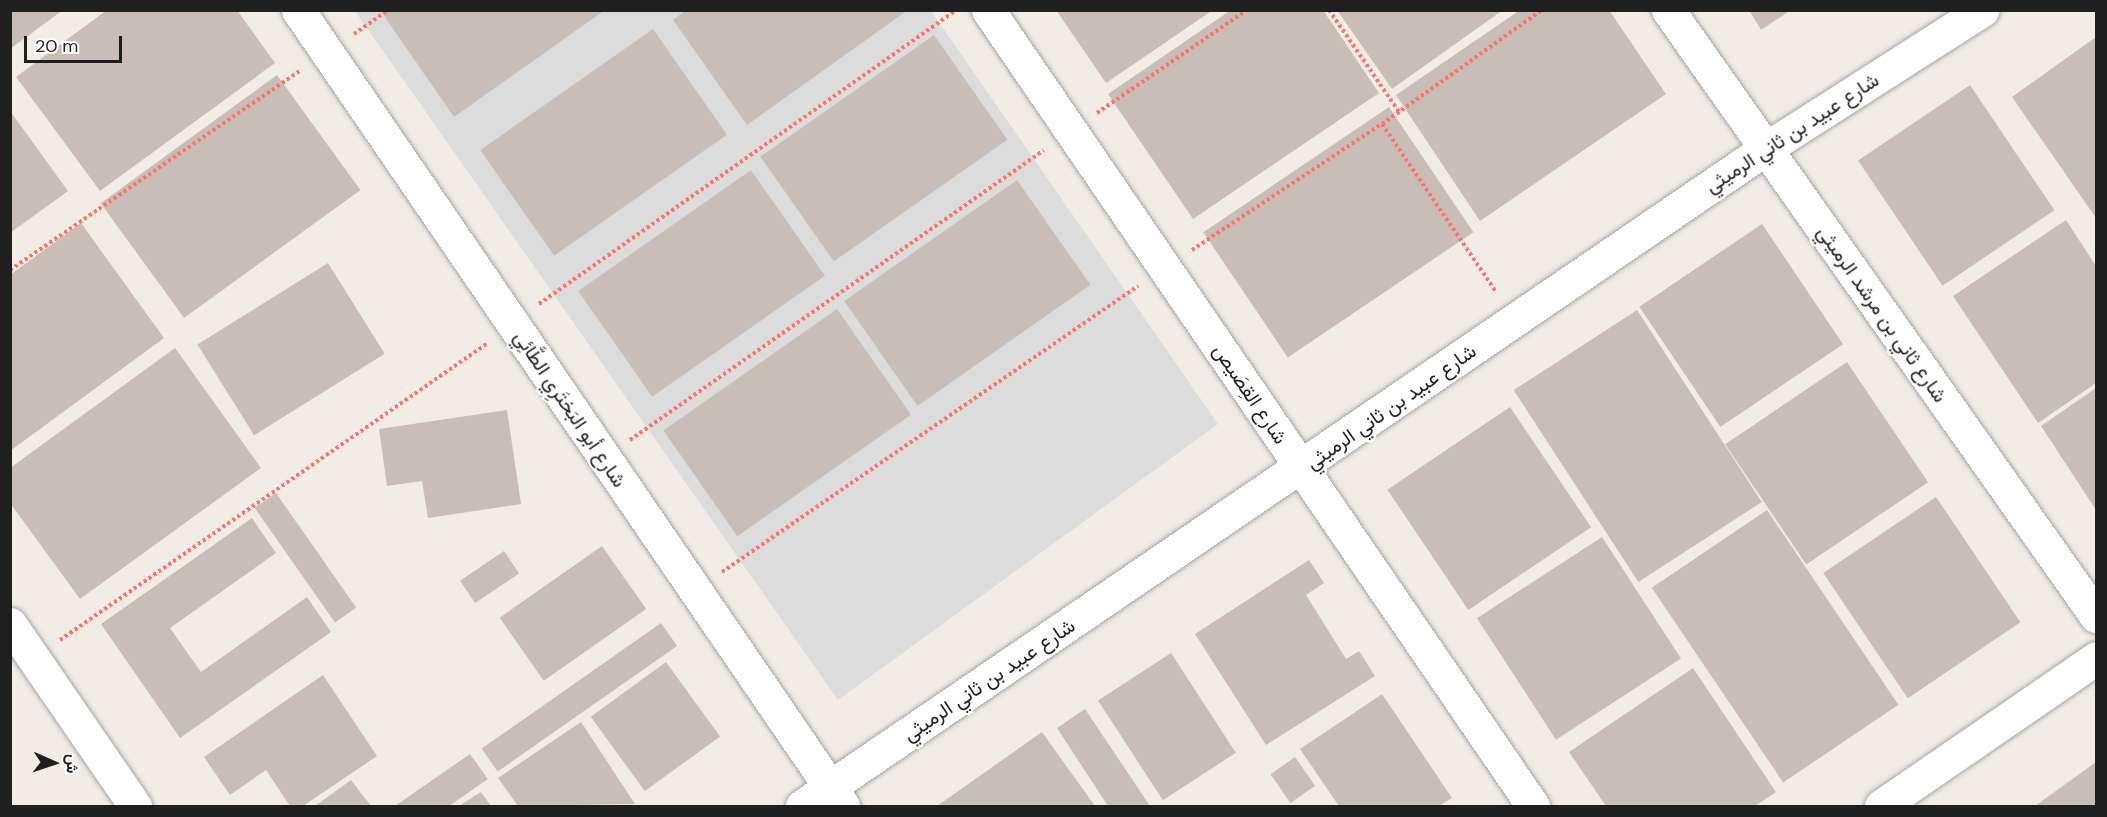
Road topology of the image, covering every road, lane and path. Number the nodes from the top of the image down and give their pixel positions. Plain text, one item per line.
1 (298, 10) edge
2 (388, 10) edge
3 (987, 10) edge
4 (1247, 10) edge
5 (1329, 10) edge
6 (1542, 10) edge
7 (1668, 10) edge
8 (1982, 10) edge
9 (327, 53) junction
10 (1399, 112) junction
11 (1382, 124) junction
12 (1070, 131) junction
13 (1765, 149) junction
14 (1164, 268) junction
15 (10, 270) edge
16 (1515, 321) junction
17 (605, 458) junction
18 (1301, 469) junction
19 (694, 591) junction
20 (2097, 616) edge
21 (10, 624) edge
22 (2097, 658) edge
23 (837, 797) edge
24 (135, 807) edge
25 (802, 807) edge
26 (1533, 807) edge
27 (1881, 807) edge

1 - 9 street, شارع أبو البَختَرِي الطَّائِي
2 - 9 path
3 - 12 street, شارع القِصَيص
4 - 12 path
5 - 10 path
6 - 10 path
7 - 13 street, شارع ثاني بن مرشد الرميثي
8 - 13 street, شارع عبيد بن ثاني الرميثي
9 - 15 path
9 - 17 street, شارع أبو البَختَرِي الطَّائِي
10 - 11 path
11 - 14 path
11 - 16 path
12 - 14 street, شارع القِصَيص
12 - 17 path
13 - 16 street, شارع عبيد بن ثاني الرميثي
13 - 20 street, شارع ثاني بن مرشد الرميثي
14 - 18 street, شارع القِصَيص
14 - 19 path
16 - 18 street, شارع عبيد بن ثاني الرميثي
17 - 19 street, شارع أبو البَختَرِي الطَّائِي
18 - 23 street, شارع عبيد بن ثاني الرميثي
18 - 26 street, شارع القِصَيص
19 - 23 street, شارع أبو البَختَرِي الطَّائِي
21 - 24 street
22 - 27 street
23 - 25 street, شارع عبيد بن ثاني الرميثي

